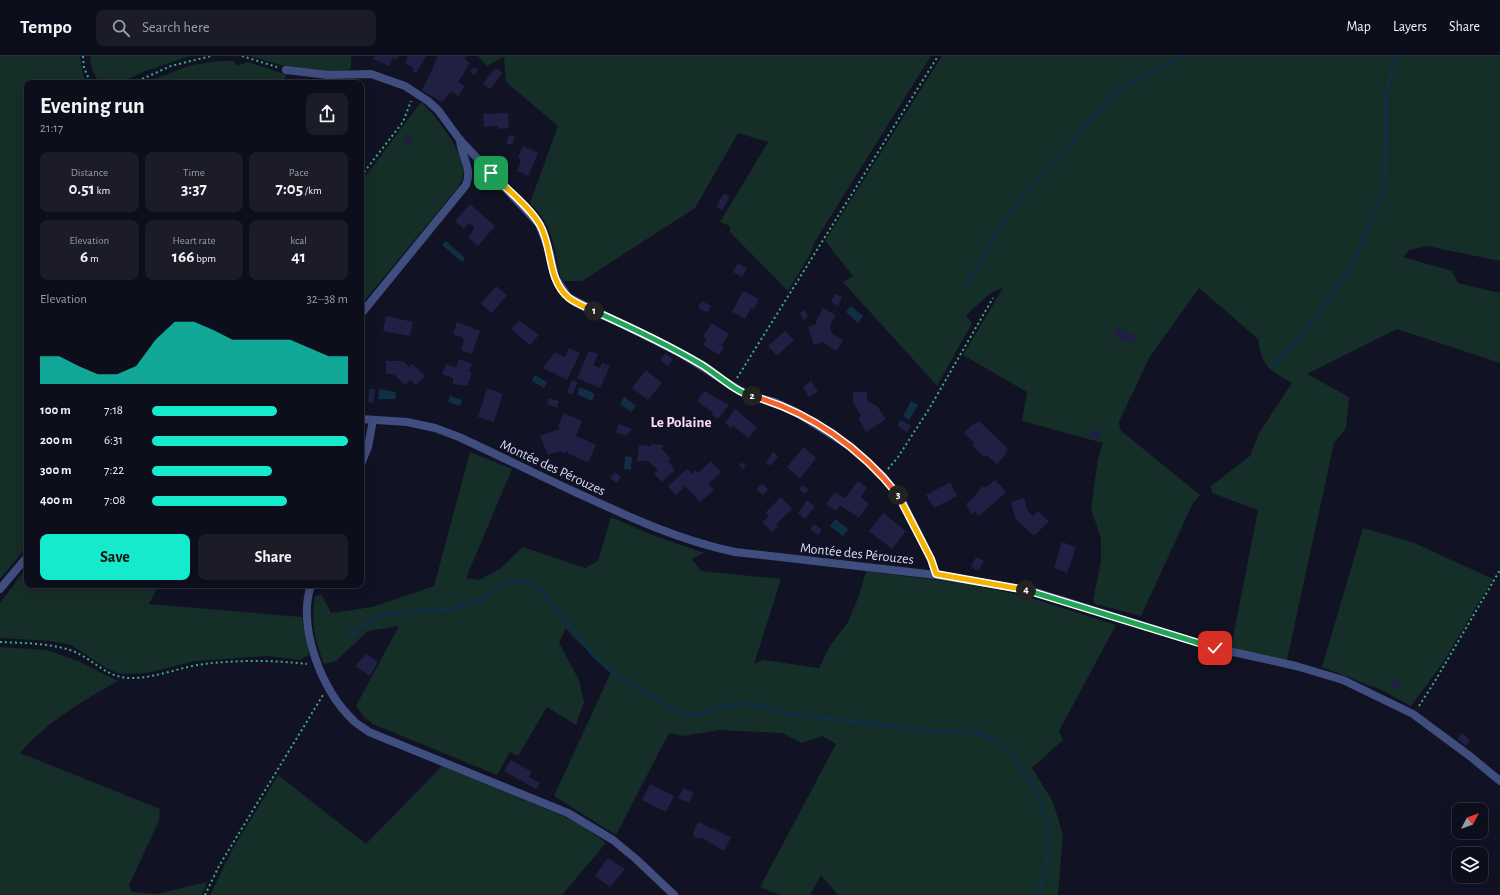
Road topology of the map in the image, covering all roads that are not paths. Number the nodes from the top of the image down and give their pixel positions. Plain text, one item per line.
1 (286, 70) road end
2 (460, 140) junction
3 (364, 310) edge
4 (364, 419) edge
5 (373, 420) junction
6 (364, 457) edge
7 (24, 561) edge
8 (936, 574) junction
9 (310, 588) edge
10 (0, 589) edge
11 (1500, 782) edge
12 (674, 895) edge

1 - 2 street
2 - 3 street
2 - 8 street
4 - 5 street, Montée des Pérouzes
5 - 6 street
5 - 8 street, Montée des Pérouzes
7 - 10 street
8 - 11 street, Montée des Pérouzes
9 - 12 street

